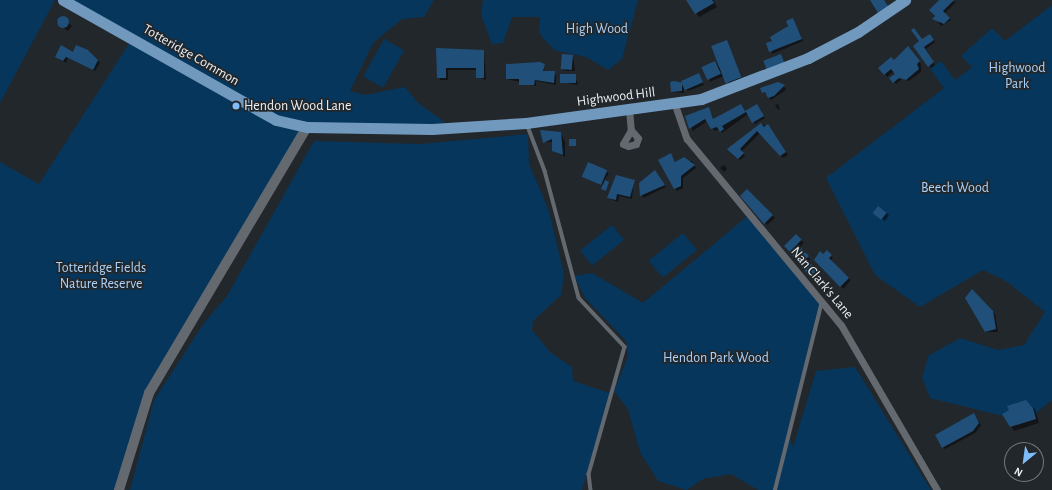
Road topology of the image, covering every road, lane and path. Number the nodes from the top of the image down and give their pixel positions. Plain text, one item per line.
1 (63, 0) edge
2 (906, 0) edge
3 (675, 105) junction
4 (629, 109) junction
5 (526, 123) junction
6 (307, 128) junction
7 (631, 130) dead end
8 (823, 300) junction
9 (119, 490) edge
10 (590, 490) edge
11 (775, 490) edge
12 (937, 490) edge

1 - 6 main road, Totteridge Common
2 - 3 main road, Highwood Hill
3 - 4 main road, Highwood Hill
3 - 8 street, Nan Clark's Lane
4 - 5 main road, Highwood Hill
4 - 7 street
5 - 6 main road, Highwood Hill
5 - 10 lane
6 - 9 main road
8 - 11 lane
8 - 12 street, Nan Clark's Lane

